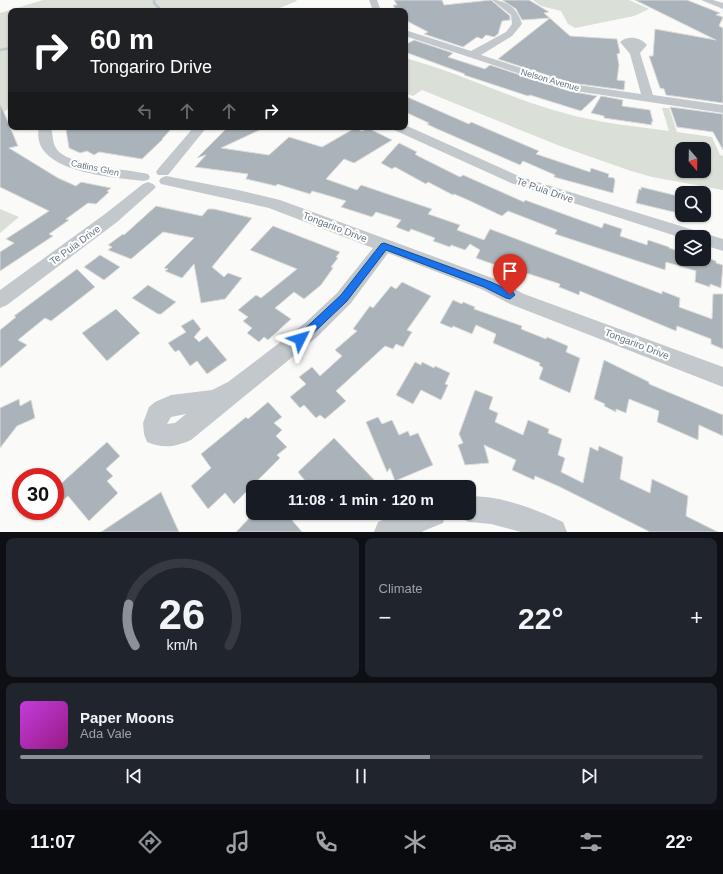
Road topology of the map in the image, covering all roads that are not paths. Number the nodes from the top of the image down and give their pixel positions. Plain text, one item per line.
1 (496, 0) edge
2 (705, 0) edge
3 (723, 6) edge
4 (408, 34) edge
5 (635, 53) dead end
6 (471, 56) junction
7 (648, 100) junction
8 (723, 109) edge
9 (45, 130) edge
10 (199, 130) edge
11 (406, 130) edge
12 (164, 177) junction
13 (146, 182) junction
14 (675, 230) edge
15 (711, 241) edge
16 (723, 245) edge
17 (384, 246) junction
18 (0, 300) edge
19 (723, 377) edge
20 (234, 390) dead end
21 (476, 508) edge
22 (416, 520) edge
23 (388, 532) edge
24 (553, 532) edge

1 - 6 street
2 - 3 street
4 - 6 street, Nelson Avenue
5 - 7 street
6 - 7 street, Nelson Avenue
7 - 8 street, Nelson Avenue
9 - 13 street, Catlins Glen
10 - 12 street
11 - 14 street, Te Puia Drive
12 - 13 street
12 - 17 street, Tongariro Drive
13 - 18 street, Te Puia Drive
15 - 16 street
17 - 19 street, Tongariro Drive
17 - 20 street
21 - 24 street
22 - 23 street

